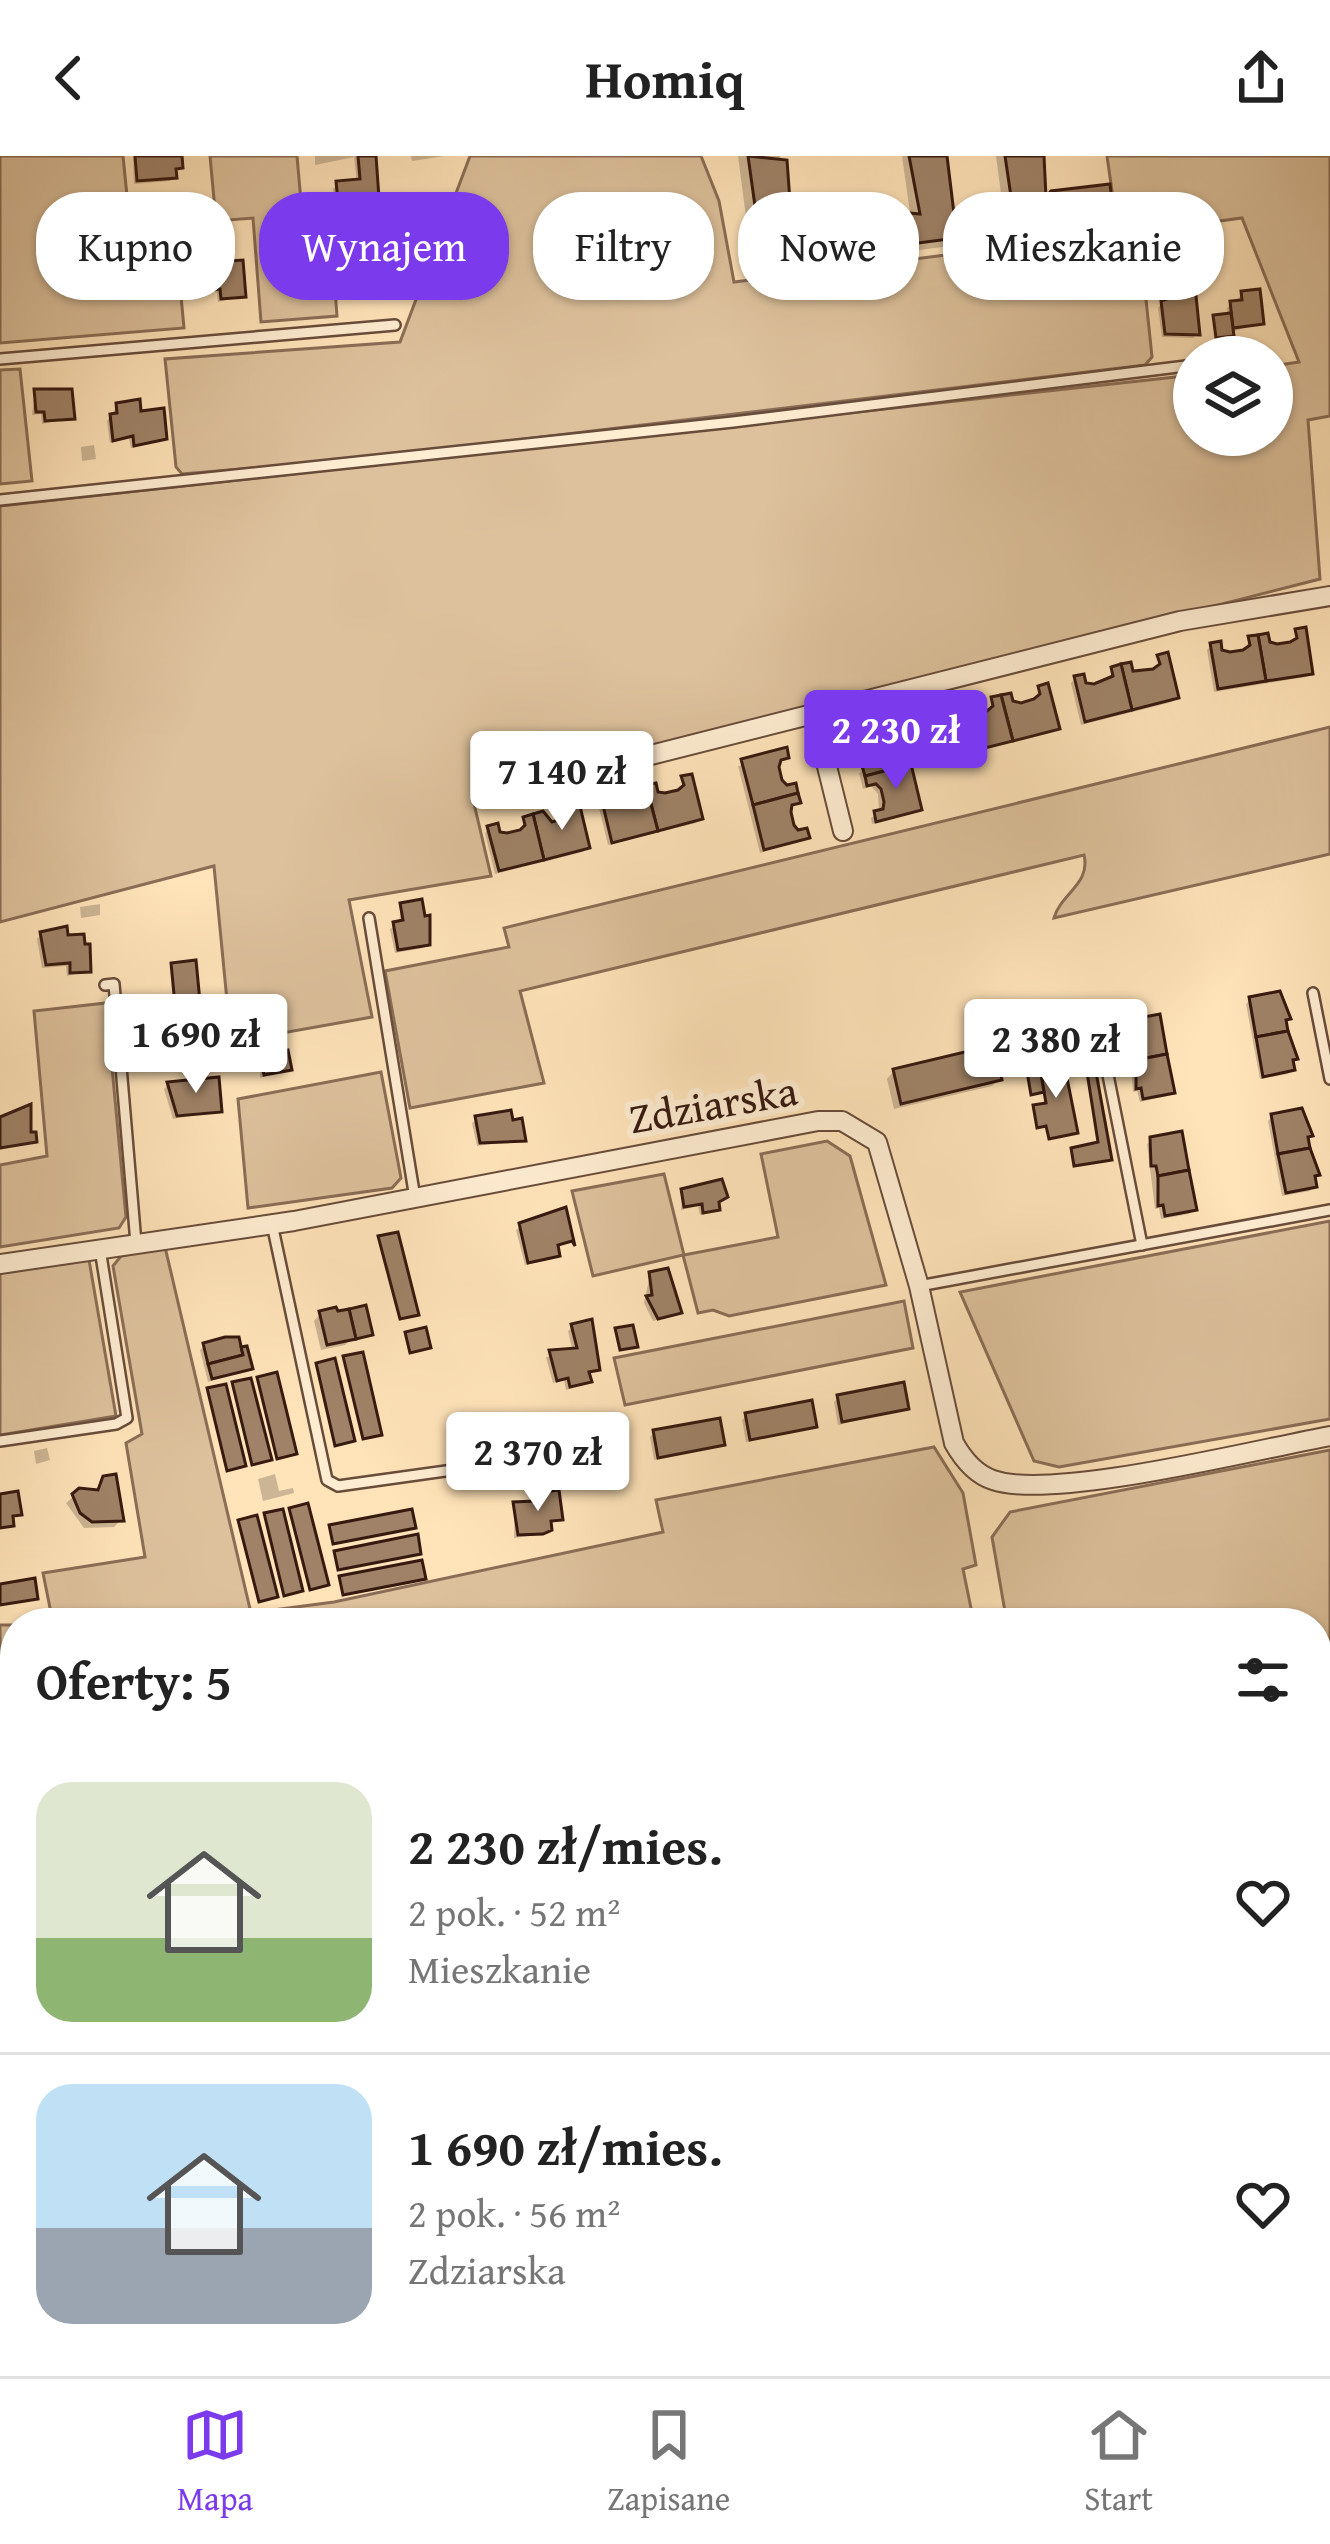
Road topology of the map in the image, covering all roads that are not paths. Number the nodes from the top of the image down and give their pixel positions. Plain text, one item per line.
1 (395, 325) dead end
2 (0, 359) edge
3 (1173, 368) edge
4 (0, 500) edge
5 (1330, 596) edge
6 (814, 714) junction
7 (493, 795) dead end
8 (843, 831) dead end
9 (369, 918) dead end
10 (105, 985) dead end
11 (1313, 993) dead end
12 (1100, 1035) dead end
13 (1330, 1079) edge
14 (415, 1198) junction
15 (1330, 1210) edge
16 (272, 1224) junction
17 (136, 1243) junction
18 (1142, 1245) junction
19 (100, 1249) junction
20 (0, 1264) edge
21 (919, 1286) junction
22 (1330, 1436) edge
23 (0, 1442) edge
24 (554, 1456) dead end

1 - 2 lane
3 - 4 lane
5 - 6 street
6 - 7 street
6 - 8 street
9 - 14 lane
10 - 17 lane
11 - 13 lane
12 - 18 lane
14 - 16 street, Zdziarska
14 - 21 street, Zdziarska
15 - 18 lane
16 - 17 street, Zdziarska
16 - 24 lane
17 - 19 street, Zdziarska
18 - 21 lane
19 - 20 street, Zdziarska
19 - 23 lane
21 - 22 street, Zdziarska

